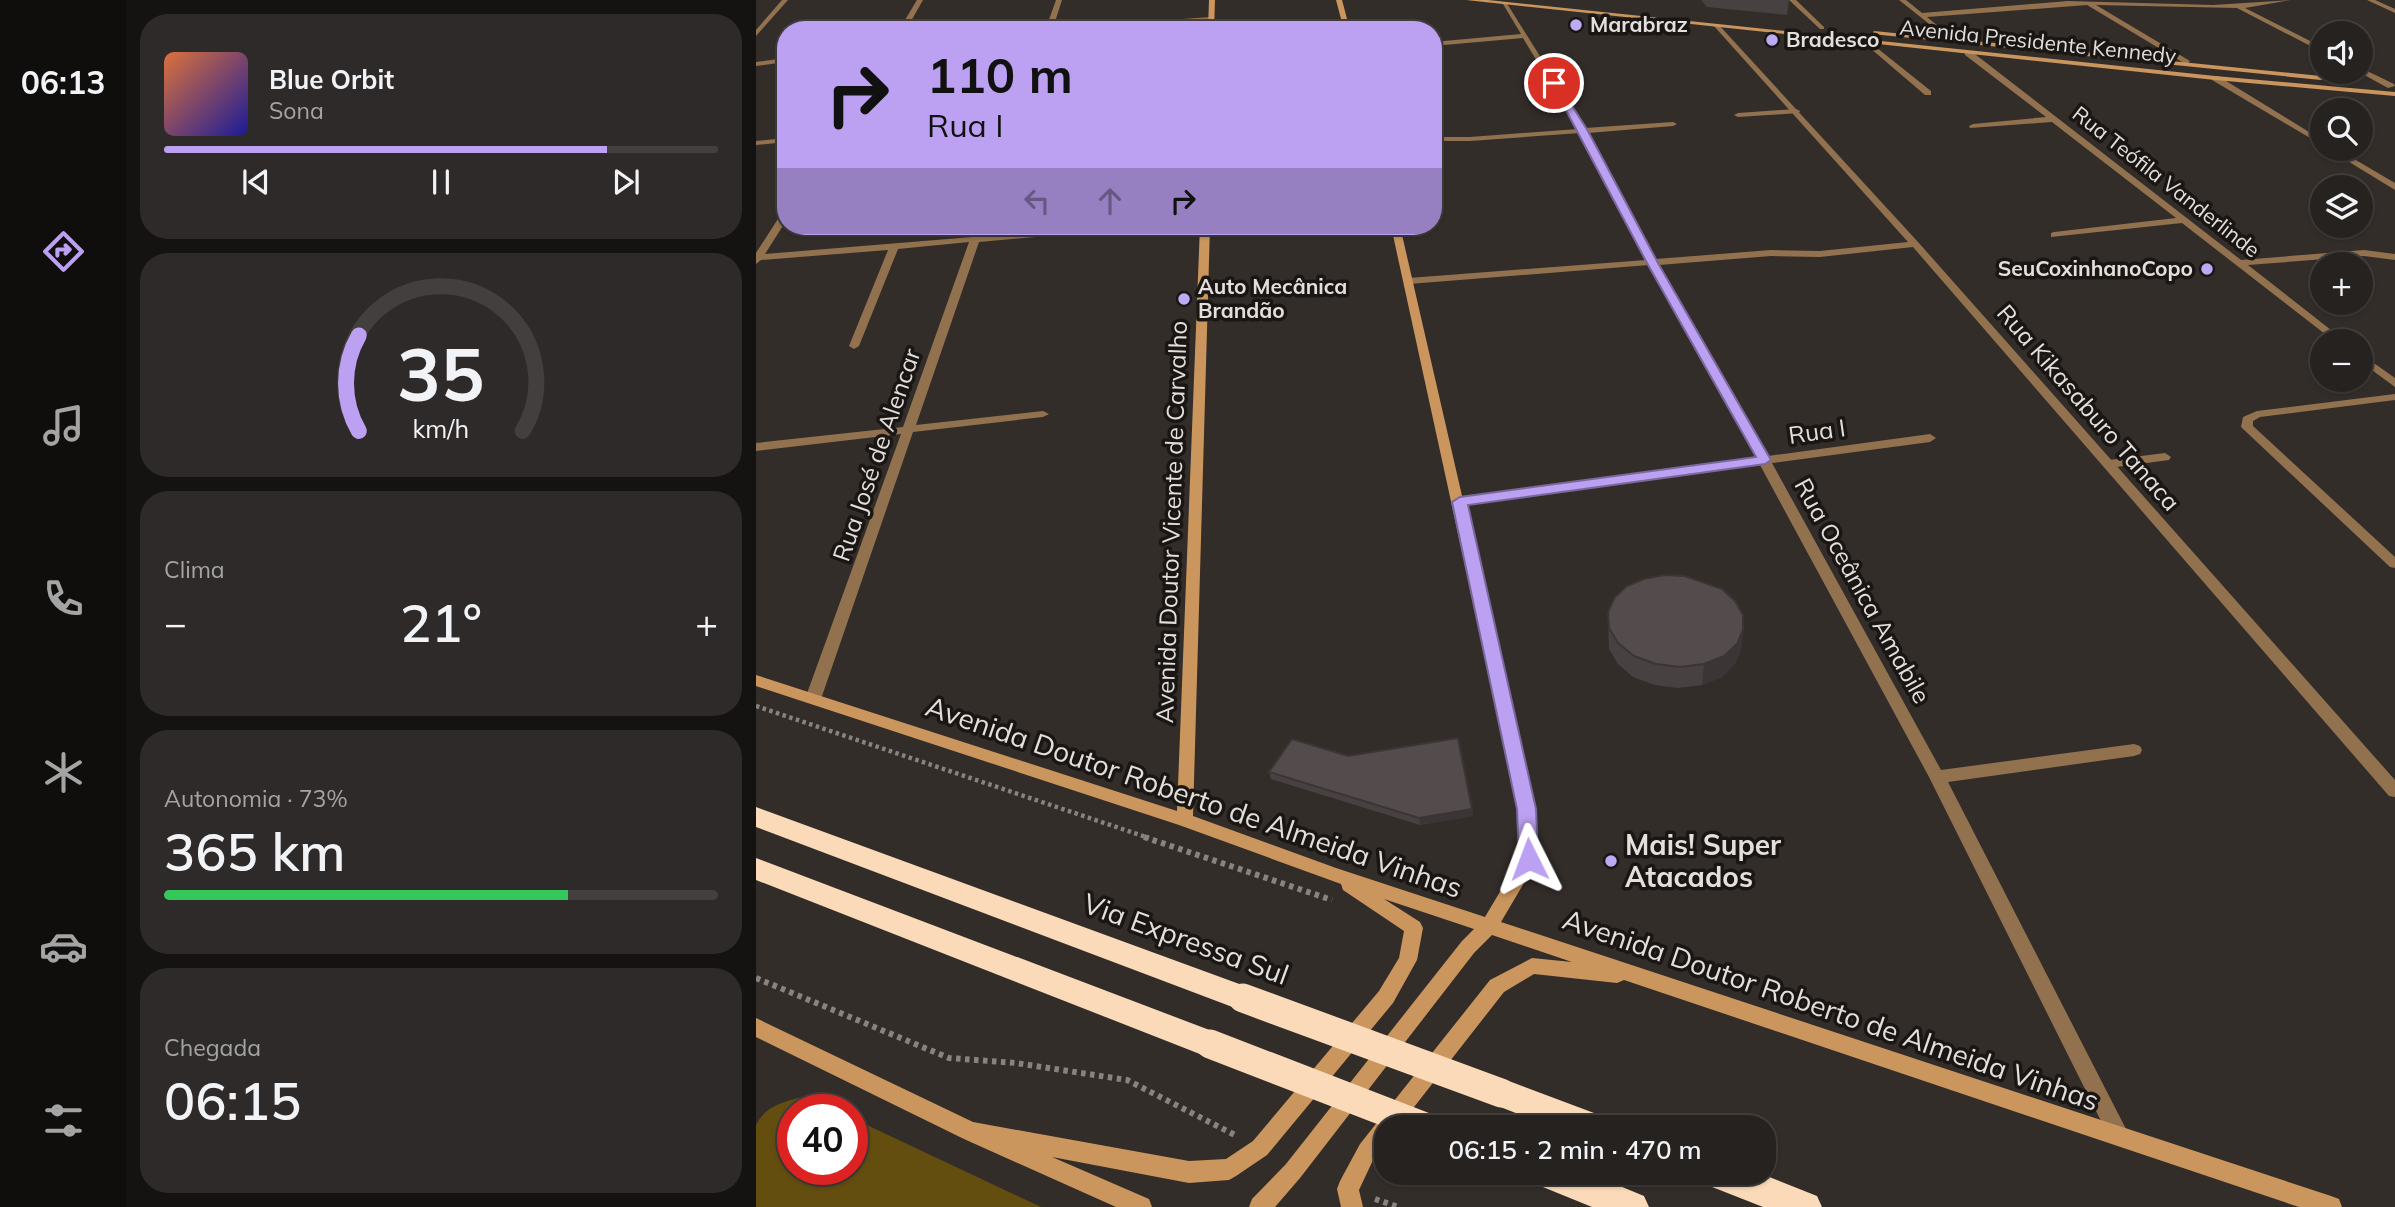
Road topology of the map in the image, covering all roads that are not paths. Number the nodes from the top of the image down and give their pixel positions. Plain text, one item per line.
1 (785, 0) edge
2 (920, 0) edge
3 (1059, 0) edge
4 (1212, 0) edge
5 (1339, 0) edge
6 (1469, 0) edge
7 (1539, 0) edge
8 (1792, 0) edge
9 (1902, 0) edge
10 (2226, 0) edge
11 (2288, 0) edge
12 (2370, 0) edge
13 (2085, 1) edge
14 (1506, 4) junction
15 (2239, 7) junction
16 (2395, 11) edge
17 (1922, 16) junction
18 (1211, 19) joint
19 (907, 21) edge
20 (1052, 21) edge
21 (1182, 21) edge
22 (1345, 21) edge
23 (1716, 25) junction
24 (1822, 28) junction
25 (756, 34) edge
26 (1525, 36) junction
27 (1952, 40) junction
28 (1865, 41) junction
29 (1442, 43) edge
30 (2310, 44) edge
31 (2066, 51) junction
32 (1968, 53) junction
33 (777, 61) edge
34 (2058, 62) junction
35 (2187, 63) junction
36 (756, 64) edge
37 (2373, 76) edge
38 (2215, 78) junction
39 (2393, 86) edge
40 (1928, 93) dead end
41 (2395, 94) edge
42 (1796, 111) junction
43 (1738, 115) dead end
44 (2053, 119) junction
45 (1673, 124) dead end
46 (1973, 126) dead end
47 (1583, 131) junction
48 (2310, 136) edge
49 (1442, 139) edge
50 (777, 141) edge
51 (756, 142) edge
52 (2352, 161) edge
53 (2395, 187) edge
54 (2183, 220) junction
55 (777, 228) edge
56 (2054, 234) dead end
57 (977, 235) edge
58 (1022, 235) edge
59 (1205, 235) edge
60 (1398, 235) edge
61 (975, 239) junction
62 (1915, 244) junction
63 (894, 246) junction
64 (2395, 257) edge
65 (757, 259) edge
66 (1653, 263) junction
67 (2239, 263) junction
68 (1409, 281) junction
69 (2324, 329) edge
70 (854, 346) dead end
71 (2373, 367) edge
72 (2395, 384) edge
73 (2395, 397) edge
74 (1043, 414) dead end
75 (907, 431) junction
76 (1930, 438) dead end
77 (756, 447) edge
78 (2165, 457) dead end
79 (1765, 460) junction
80 (2109, 464) junction
81 (1460, 502) junction
82 (2395, 564) edge
83 (756, 680) edge
84 (813, 699) junction
85 (2134, 750) dead end
86 (1937, 777) junction
87 (2395, 791) edge
88 (756, 817) edge
89 (1185, 820) junction
90 (756, 869) edge
91 (1332, 874) junction
92 (1489, 926) junction
93 (1643, 977) junction
94 (756, 1027) edge
95 (1394, 1115) edge
96 (1395, 1115) edge
97 (1559, 1115) edge
98 (971, 1132) junction
99 (2119, 1136) junction
100 (1374, 1142) edge
101 (1577, 1185) edge
102 (1748, 1185) edge
103 (1350, 1198) edge
104 (1141, 1207) edge
105 (1260, 1207) edge
106 (1633, 1207) edge
107 (1806, 1207) edge
108 (2331, 1207) edge

1 - 25 street
2 - 19 street
3 - 20 street
4 - 18 main road
5 - 22 main road
6 - 14 main road, Avenida Presidente Kennedy
7 - 24 main road, Avenida Presidente Kennedy
8 - 24 street
9 - 17 street
10 - 15 street
11 - 15 street
12 - 16 street
13 - 15 street
13 - 17 street
13 - 35 street
14 - 23 main road, Avenida Presidente Kennedy
14 - 26 street, Rua Oceânica Amabile
15 - 30 street
17 - 27 street
18 - 21 street
23 - 28 main road, Avenida Presidente Kennedy
23 - 42 street, Rua Kikasaburo Tanaca
24 - 27 main road, Avenida Presidente Kennedy
26 - 29 street
26 - 47 street, Rua Oceânica Amabile
27 - 31 main road, Avenida Presidente Kennedy
28 - 32 main road, Avenida Presidente Kennedy
28 - 40 street
31 - 32 main road
31 - 35 main road, Avenida Presidente Kennedy
32 - 34 main road, Avenida Presidente Kennedy
32 - 44 street, Rua Teófila Vanderlinde
33 - 36 street
34 - 35 main road
34 - 38 main road, Avenida Presidente Kennedy
35 - 39 main road, Avenida Presidente Kennedy
37 - 39 street
38 - 41 main road, Avenida Presidente Kennedy
38 - 48 street
42 - 43 street
42 - 62 street, Rua Kikasaburo Tanaca
44 - 46 street
44 - 54 street, Rua Teófila Vanderlinde
45 - 47 street
47 - 49 street
47 - 66 street, Rua Oceânica Amabile
50 - 51 street
52 - 53 street
54 - 56 street
54 - 67 street, Rua Teófila Vanderlinde
55 - 65 street
57 - 61 street, Rua José de Alencar
58 - 61 street
59 - 89 main road, Avenida Doutor Vicente de Carvalho
60 - 68 main road
61 - 63 street
61 - 75 street, Rua José de Alencar
62 - 66 street
62 - 80 street, Rua Kikasaburo Tanaca
63 - 65 street
63 - 70 street
64 - 67 street
66 - 68 street
66 - 79 street, Rua Oceânica Amabile
67 - 69 street, Rua Teófila Vanderlinde
68 - 81 main road
71 - 72 street
73 - 82 street
74 - 75 street
75 - 77 street
75 - 84 street, Rua José de Alencar
76 - 79 street, Rua I
78 - 80 street
79 - 81 street, Rua I
79 - 86 street, Rua Oceânica Amabile
80 - 87 street, Rua Kikasaburo Tanaca
81 - 92 main road
83 - 84 main road, Avenida Doutor Roberto de Almeida Vinhas
84 - 89 main road, Avenida Doutor Roberto de Almeida Vinhas
85 - 86 street
86 - 99 street, Rua Oceânica Amabile
88 - 97 highway, Via Expressa Sul, bridge
89 - 91 main road, Avenida Doutor Roberto de Almeida Vinhas
90 - 95 highway, bridge
91 - 92 main road, Avenida Doutor Roberto de Almeida Vinhas
91 - 98 main road
92 - 93 main road, Avenida Doutor Roberto de Almeida Vinhas
92 - 105 main road
93 - 96 main road
93 - 99 main road, Avenida Doutor Roberto de Almeida Vinhas
94 - 98 main road
98 - 104 main road
99 - 108 main road, Avenida Doutor Roberto de Almeida Vinhas
100 - 103 main road
101 - 106 highway
102 - 107 highway

